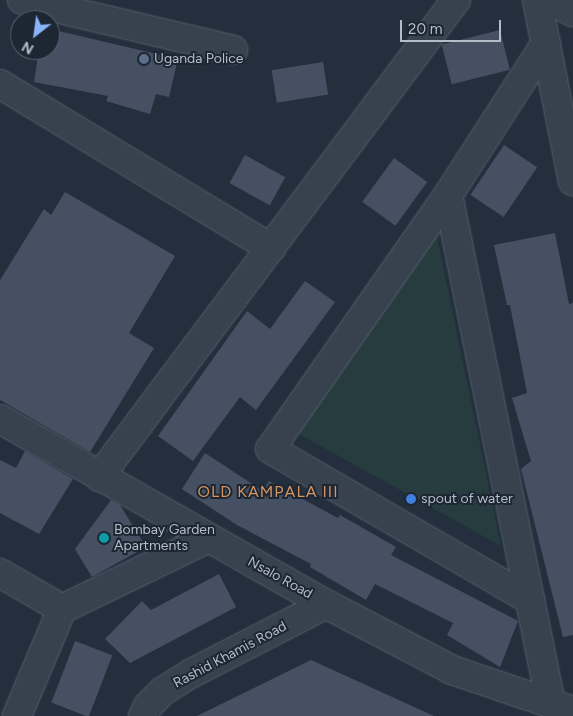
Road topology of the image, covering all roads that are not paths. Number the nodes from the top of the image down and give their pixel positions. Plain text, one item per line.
1 (22, 0) edge
2 (456, 0) edge
3 (537, 0) edge
4 (549, 0) edge
5 (573, 12) edge
6 (546, 43) junction
7 (233, 50) dead end
8 (0, 84) edge
9 (573, 181) edge
10 (448, 195) junction
11 (271, 248) junction
12 (0, 420) edge
13 (99, 477) junction
14 (209, 538) junction
15 (0, 573) edge
16 (530, 600) junction
17 (326, 604) junction
18 (62, 609) junction
19 (562, 707) edge
20 (17, 716) edge
21 (143, 716) edge

1 - 7 street
2 - 11 street
3 - 6 street
4 - 5 street
6 - 9 street
6 - 10 street
8 - 11 street
10 - 16 street
10 - 16 street
11 - 13 street
12 - 13 street, Nsalo Road
13 - 14 street, Nsalo Road
14 - 17 street, Nsalo Road
14 - 18 street
15 - 18 street
16 - 19 street
17 - 19 street, Nsalo Road
17 - 21 street, Rashid Khamis Road
18 - 20 street

